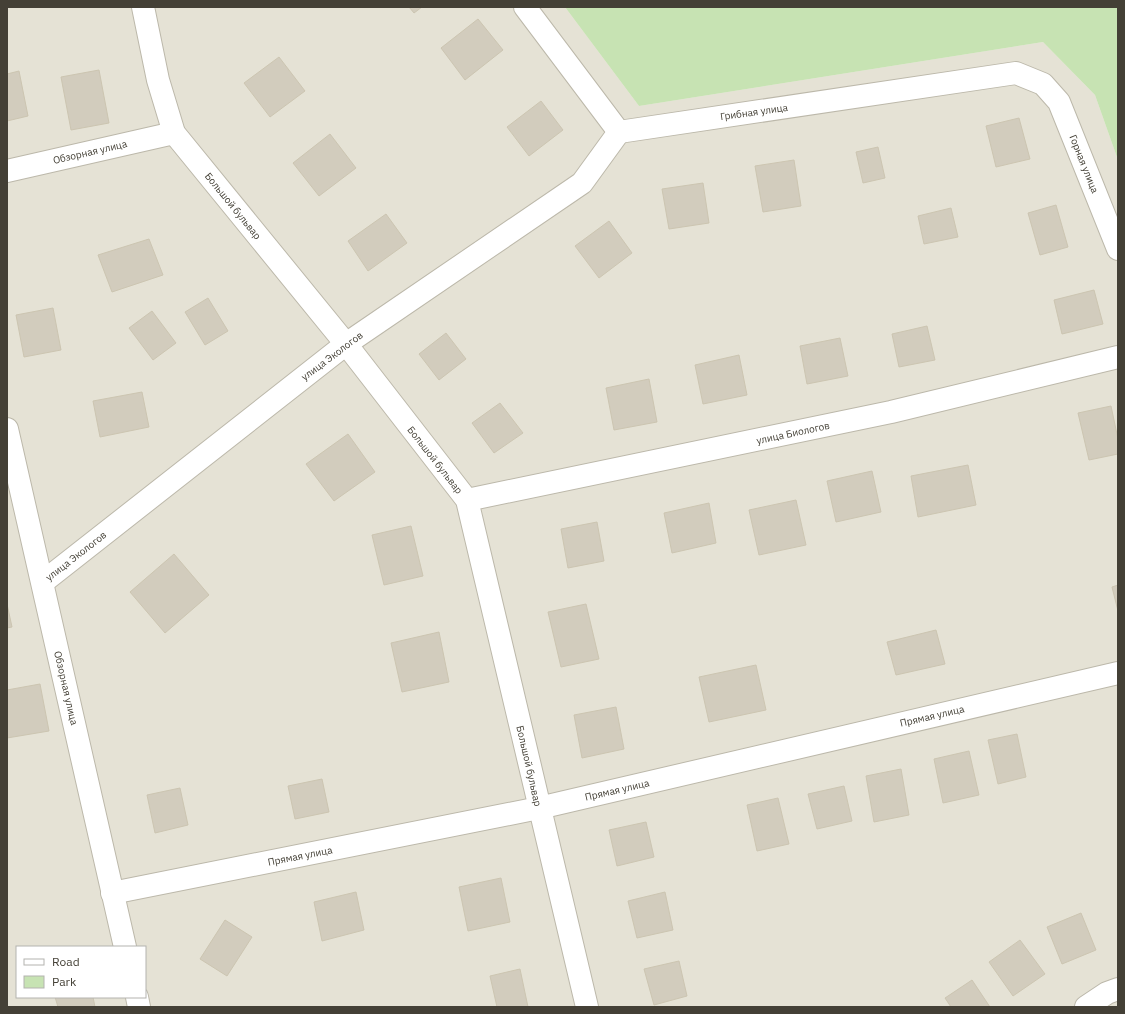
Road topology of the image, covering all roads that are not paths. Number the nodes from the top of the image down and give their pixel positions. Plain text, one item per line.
1 (143, 7) edge
2 (525, 7) edge
3 (1043, 84) joint
4 (618, 132) junction
5 (174, 133) junction
6 (7, 170) edge
7 (1118, 249) edge
8 (346, 344) junction
9 (1118, 357) edge
10 (7, 428) edge
11 (466, 500) junction
12 (43, 582) junction
13 (1118, 672) edge
14 (539, 808) junction
15 (112, 893) junction
16 (125, 946) edge
17 (1118, 989) edge
18 (586, 1007) edge
19 (1086, 1007) edge

1 - 5 street, Большой бульвар
2 - 4 street
3 - 4 street, Грибная улица
3 - 7 street, Горная улица
4 - 8 street, улица Экологов
5 - 6 street, Обзорная улица
5 - 8 street, Большой бульвар
8 - 11 street, Большой бульвар
8 - 12 street, улица Экологов
9 - 11 street, улица Биологов
10 - 12 street, Обзорная улица
11 - 14 street, Большой бульвар
12 - 15 street, Обзорная улица
13 - 14 street, Прямая улица
14 - 15 street, Прямая улица
14 - 18 street, Большой бульвар
15 - 16 street, Обзорная улица
17 - 19 street

